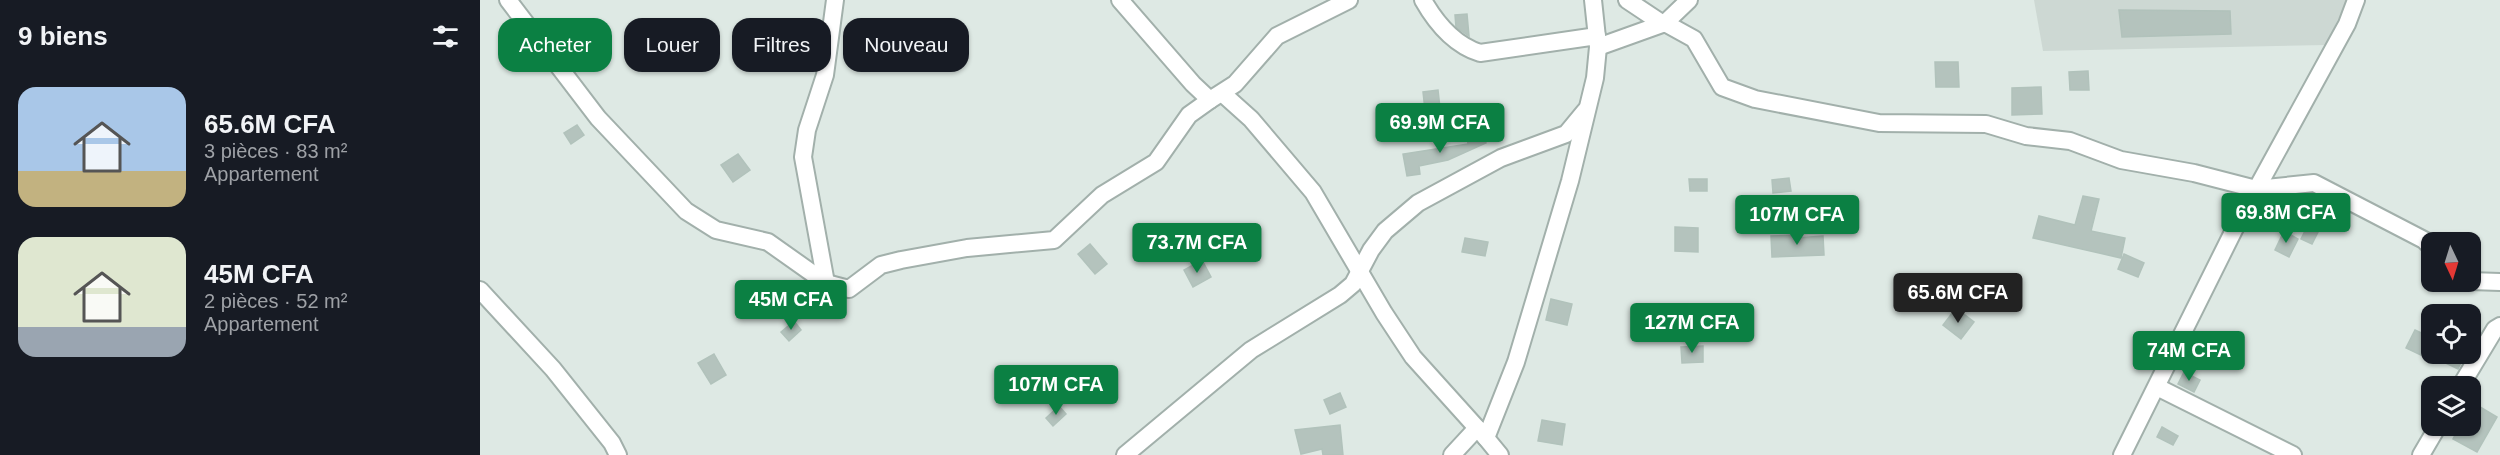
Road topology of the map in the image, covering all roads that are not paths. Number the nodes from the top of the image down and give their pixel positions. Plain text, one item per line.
1 (508, 0) edge
2 (835, 0) edge
3 (1120, 0) edge
4 (1349, 0) edge
5 (1423, 0) edge
6 (1593, 0) edge
7 (1627, 0) edge
8 (1689, 0) edge
9 (2356, 0) edge
10 (1664, 24) junction
11 (1598, 41) junction
12 (1216, 96) junction
13 (1589, 105) junction
14 (2256, 189) junction
15 (2421, 238) edge
16 (1360, 273) junction
17 (2481, 281) edge
18 (2500, 282) edge
19 (826, 283) junction
20 (480, 290) edge
21 (2500, 326) edge
22 (2467, 376) edge
23 (2157, 387) junction
24 (1482, 433) junction
25 (2432, 436) edge
26 (618, 455) edge
27 (1125, 455) edge
28 (1452, 455) edge
29 (1500, 455) edge
30 (2122, 455) edge
31 (2293, 455) edge
32 (2421, 455) edge

1 - 19 street
2 - 19 street
3 - 12 street
4 - 12 street
5 - 11 street
6 - 11 street
7 - 10 street
8 - 10 street
9 - 14 street
10 - 11 street
10 - 14 street
11 - 13 street
12 - 16 street
12 - 19 street
13 - 16 street
13 - 24 street
14 - 15 street
14 - 23 street
16 - 24 street
16 - 27 street
17 - 18 street
20 - 26 street
21 - 22 street
23 - 30 street
23 - 31 street
24 - 28 street
24 - 29 street
25 - 32 street

